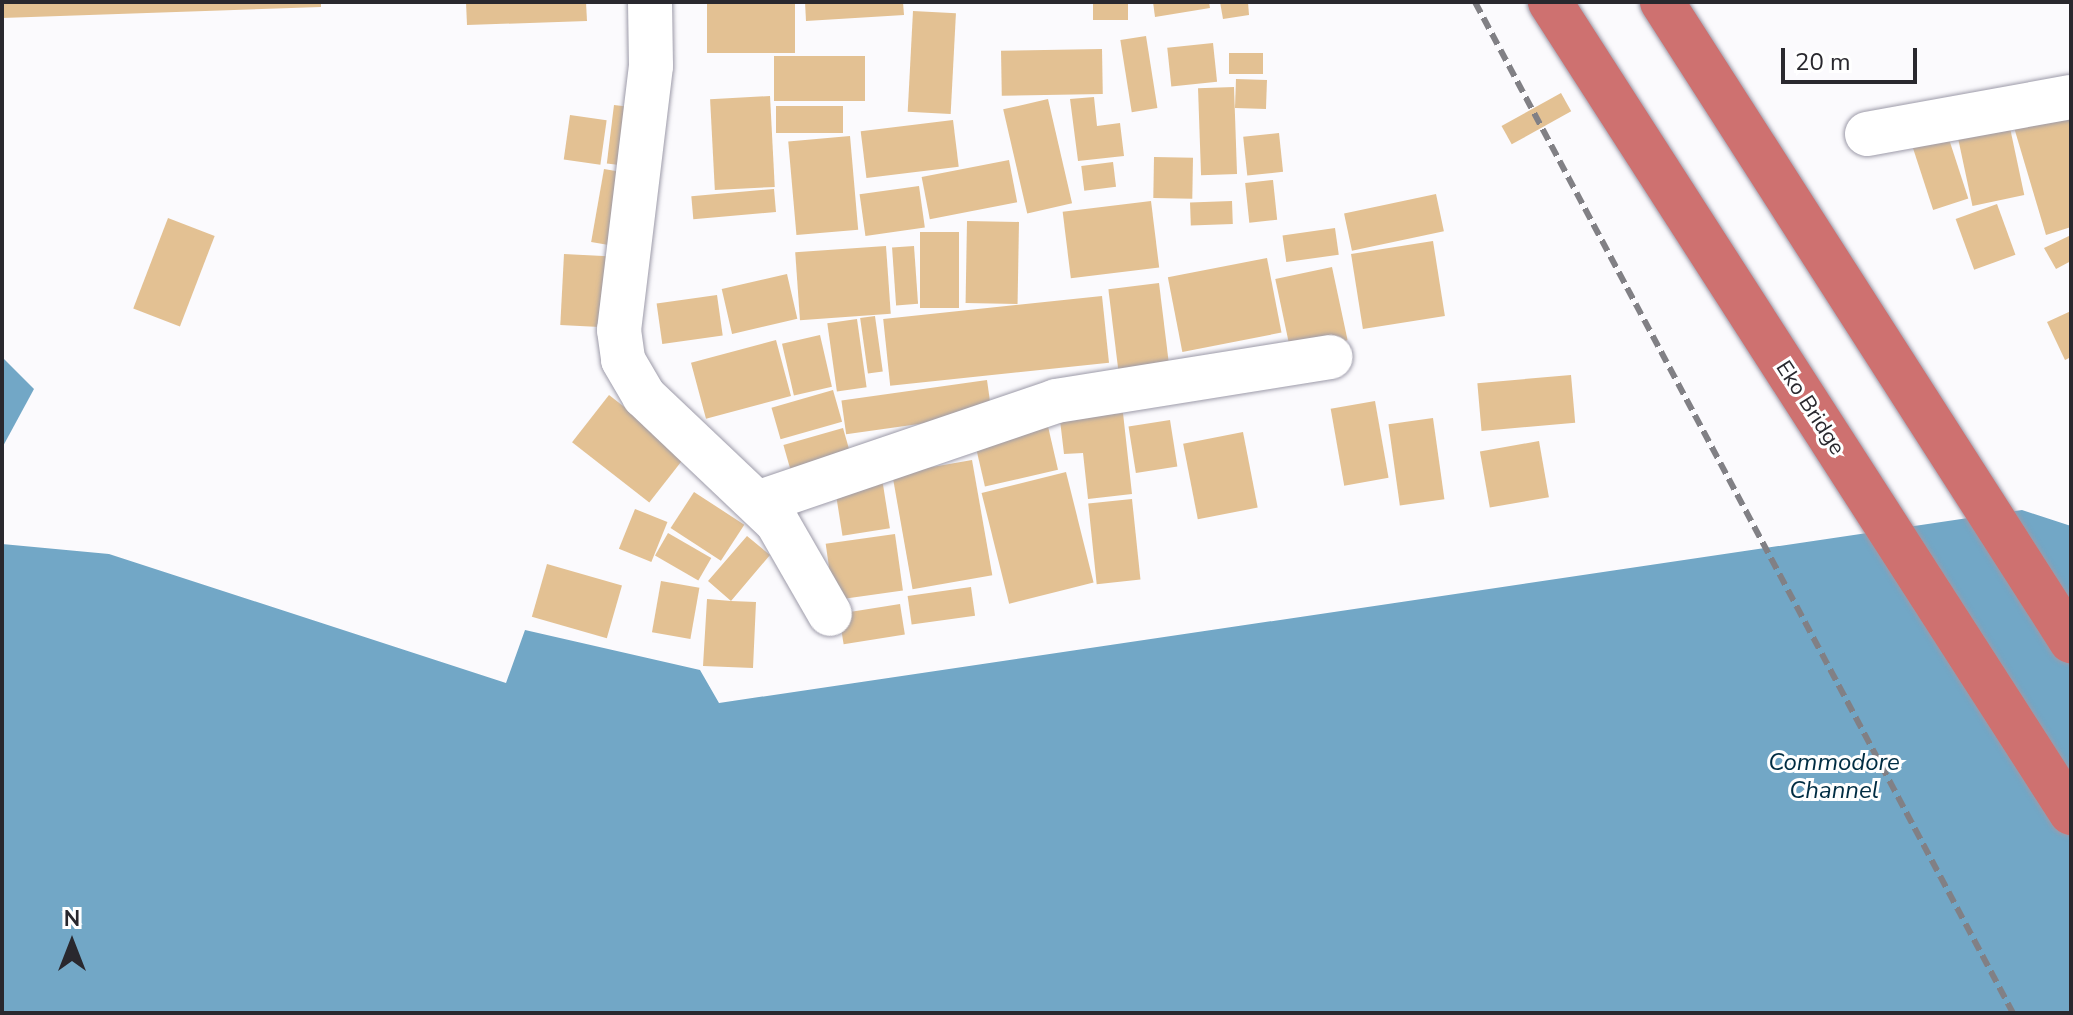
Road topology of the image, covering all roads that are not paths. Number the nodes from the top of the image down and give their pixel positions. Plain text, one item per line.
1 (650, 2) edge
2 (1550, 2) edge
3 (1662, 2) edge
4 (2071, 97) edge
5 (1867, 134) dead end
6 (624, 287) junction
7 (645, 356) dead end
8 (1330, 357) dead end
9 (760, 502) junction
10 (830, 614) dead end
11 (2071, 641) edge
12 (2071, 813) edge

1 - 6 street
2 - 12 highway, Eko Bridge
3 - 11 highway
4 - 5 street
6 - 7 street
6 - 9 street
8 - 9 street
9 - 10 street

